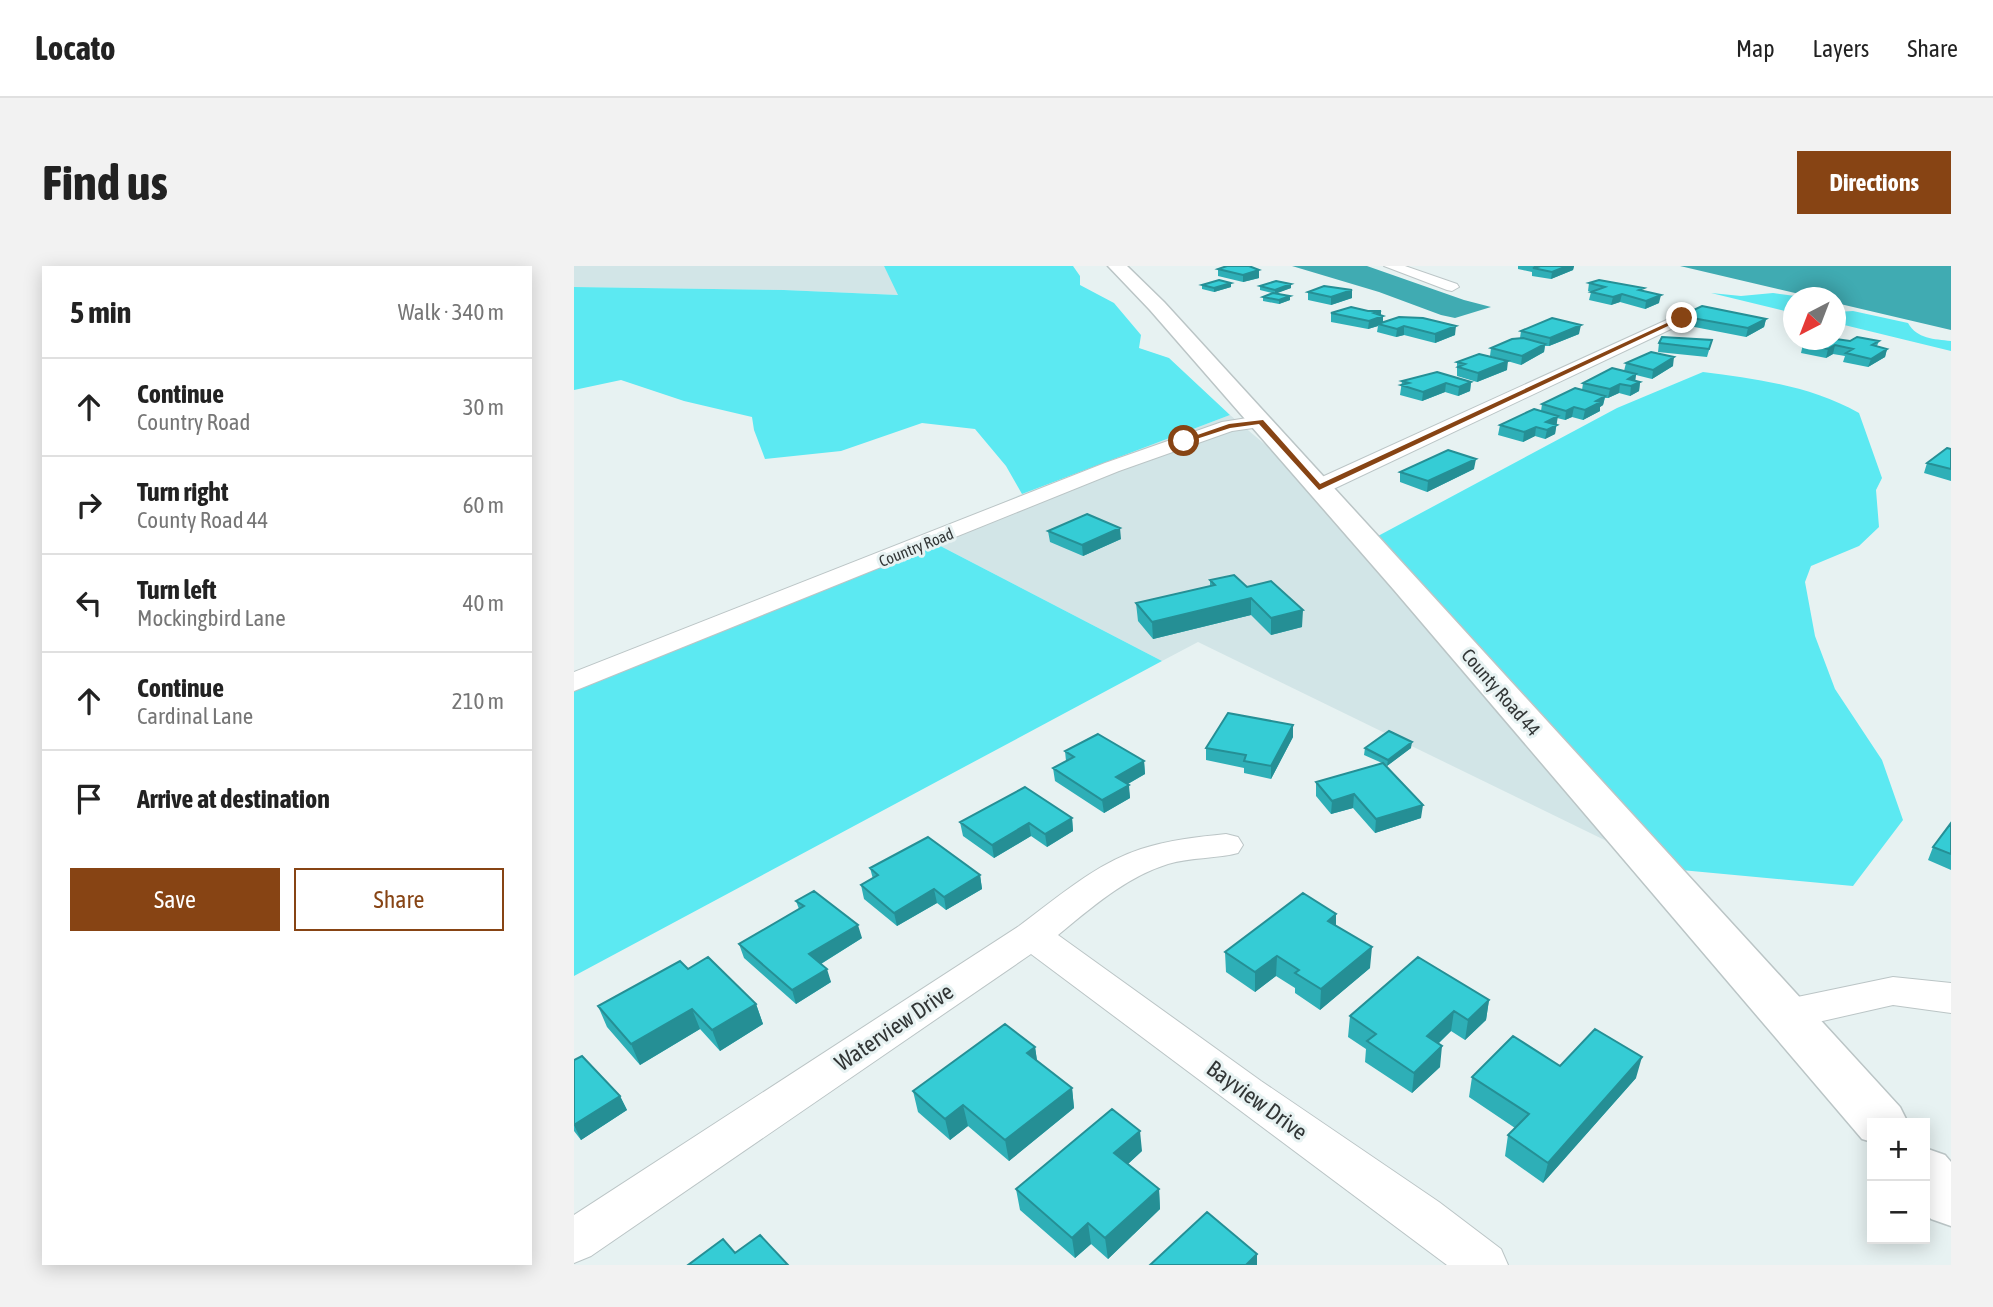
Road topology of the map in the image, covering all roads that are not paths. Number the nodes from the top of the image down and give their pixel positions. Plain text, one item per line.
1 (1117, 266) edge
2 (1391, 266) edge
3 (1452, 287) dead end
4 (1682, 318) edge
5 (1260, 422) junction
6 (1319, 487) junction
7 (574, 682) edge
8 (1226, 845) dead end
9 (1032, 935) junction
10 (1951, 998) edge
11 (1783, 1015) junction
12 (1876, 1118) edge
13 (1930, 1178) edge
14 (1951, 1201) edge
15 (574, 1241) edge
16 (1484, 1265) edge

1 - 5 main road, County Road 44
2 - 3 street
4 - 6 street
5 - 6 main road, County Road 44
5 - 7 street, Country Road
6 - 11 main road, County Road 44
8 - 9 street, Waterview Drive
9 - 15 street, Waterview Drive
9 - 16 street, Bayview Drive
10 - 11 street
11 - 12 main road, County Road 44
13 - 14 main road

